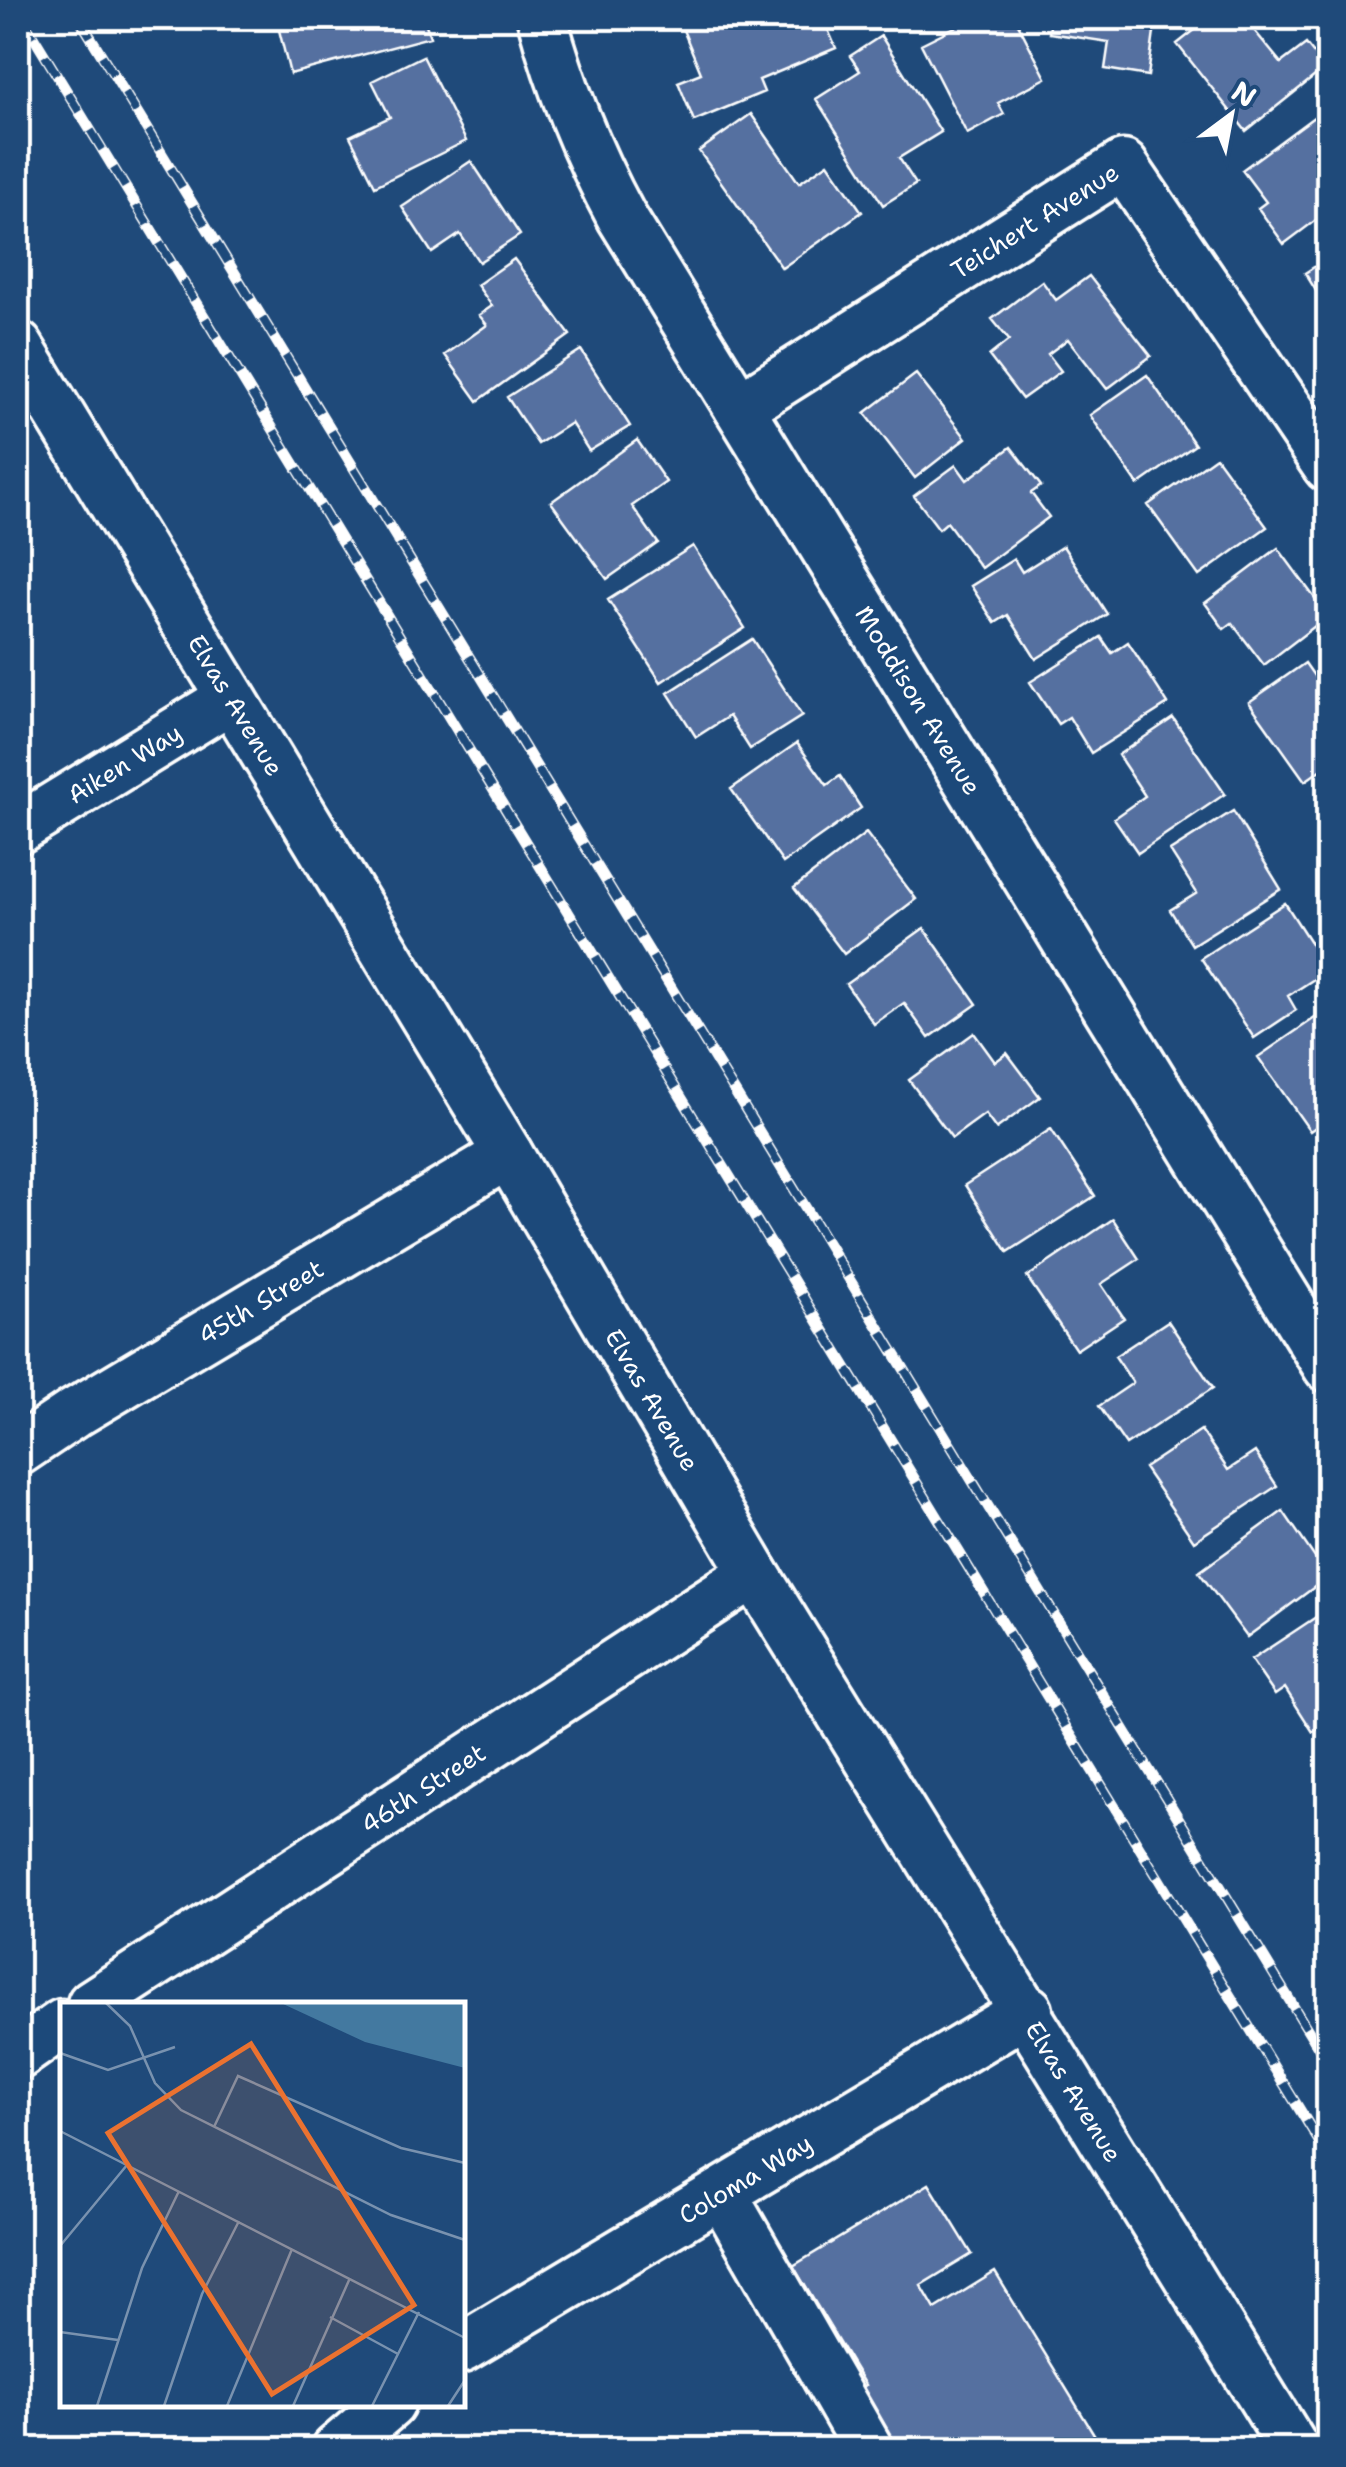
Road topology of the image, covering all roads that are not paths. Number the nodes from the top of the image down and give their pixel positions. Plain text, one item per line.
1 (542, 18) edge
2 (18, 346) edge
3 (739, 408) junction
4 (1328, 467) edge
5 (231, 698) junction
6 (18, 829) edge
7 (508, 1154) junction
8 (1328, 1367) edge
9 (18, 1452) edge
10 (754, 1573) junction
11 (95, 2002) edge
12 (1028, 2010) junction
13 (60, 2025) edge
14 (18, 2056) edge
15 (723, 2196) junction
16 (465, 2346) edge
17 (386, 2407) edge
18 (336, 2450) edge
19 (869, 2450) edge
20 (1296, 2450) edge

1 - 3 street, Moddison Avenue
2 - 5 street, Elvas Avenue
3 - 4 street, Teichert Avenue
3 - 8 street, Moddison Avenue
5 - 6 street, Aiken Way
5 - 7 street, Elvas Avenue
7 - 9 street, 45th Street
7 - 10 street, Elvas Avenue
10 - 11 street, 46th Street
10 - 12 street, Elvas Avenue
12 - 15 street, Coloma Way
12 - 20 street, Elvas Avenue
13 - 14 street
15 - 16 street, Coloma Way
15 - 19 street
17 - 18 street

